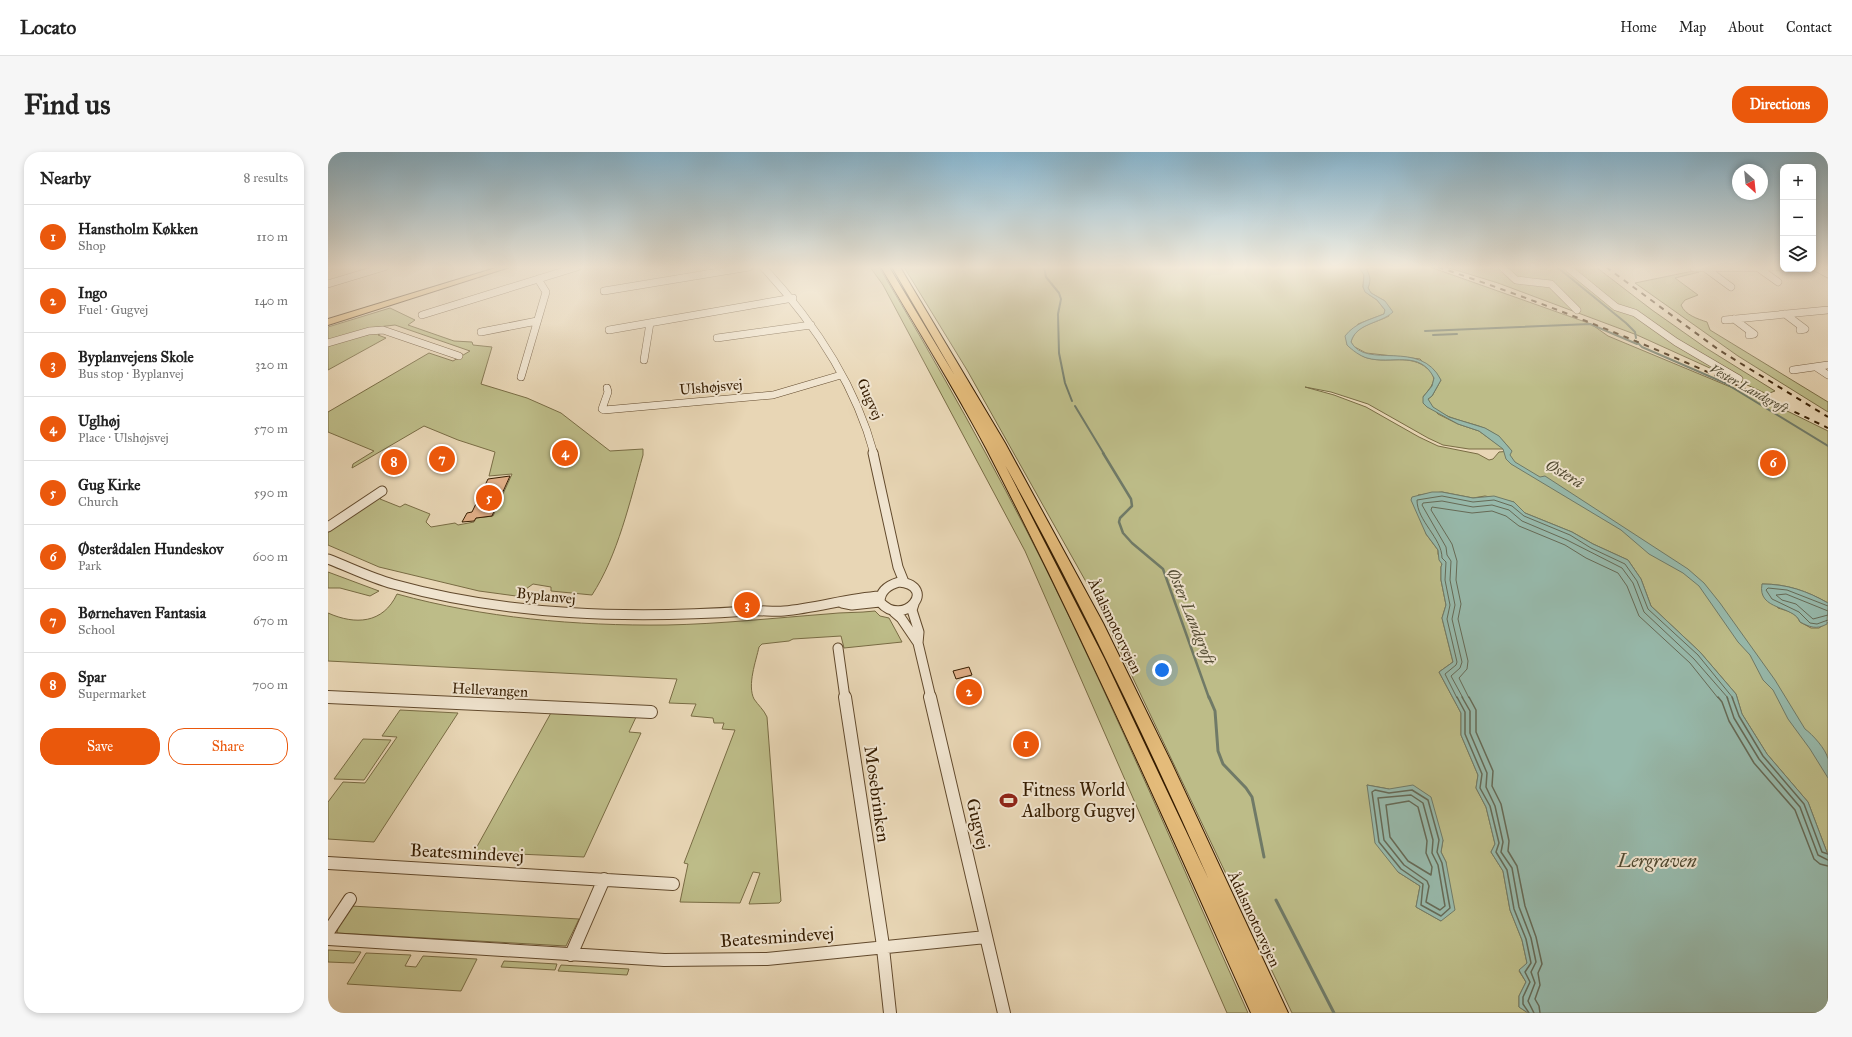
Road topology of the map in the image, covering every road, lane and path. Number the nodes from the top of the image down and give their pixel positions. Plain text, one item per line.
1 (353, 307) edge
2 (375, 307) edge
3 (447, 307) edge
4 (541, 307) edge
5 (740, 307) edge
6 (799, 307) edge
7 (909, 307) edge
8 (921, 307) edge
9 (1574, 307) edge
10 (1617, 307) edge
11 (1577, 310) dead end
12 (1828, 310) edge
13 (1785, 314) junction
14 (328, 315) edge
15 (422, 315) dead end
16 (1734, 319) junction
17 (1725, 320) dead end
18 (537, 321) junction
19 (328, 322) edge
20 (650, 323) junction
21 (811, 325) junction
22 (609, 330) dead end
23 (1800, 330) dead end
24 (481, 332) dead end
25 (1749, 335) dead end
26 (717, 338) dead end
27 (328, 343) edge
28 (459, 356) dead end
29 (644, 360) dead end
30 (1828, 365) edge
31 (1816, 366) junction
32 (1793, 370) dead end
33 (841, 375) junction
34 (1828, 375) edge
35 (521, 377) dead end
36 (1740, 379) dead end
37 (607, 388) dead end
38 (382, 491) dead end
39 (328, 527) edge
40 (328, 559) edge
41 (898, 567) junction
42 (904, 582) junction
43 (892, 584) junction
44 (880, 599) junction
45 (914, 604) junction
46 (894, 612) junction
47 (918, 643) junction
48 (838, 648) dead end
49 (328, 697) edge
50 (651, 712) dead end
51 (328, 863) edge
52 (604, 879) junction
53 (672, 884) dead end
54 (350, 899) dead end
55 (328, 932) edge
56 (986, 937) junction
57 (328, 939) edge
58 (883, 946) junction
59 (571, 955) junction
60 (890, 1013) edge
61 (1004, 1013) edge
62 (1261, 1013) edge
63 (1279, 1013) edge

1 - 14 highway
2 - 19 highway
3 - 15 street
4 - 18 street
5 - 20 street
6 - 21 street, Gugvej
7 - 62 highway, Ådalsmotorvejen
8 - 63 highway, Ådalsmotorvejen
9 - 11 street
10 - 36 street
12 - 13 street
13 - 16 street
13 - 23 street
16 - 17 street
16 - 25 street
18 - 24 street
18 - 35 street
20 - 22 street
20 - 29 street
21 - 26 street
21 - 33 street, Gugvej
27 - 28 street
30 - 31 street
31 - 32 street
31 - 34 street
33 - 37 street, Ulshøjsvej
33 - 41 street, Gugvej
38 - 39 street
40 - 44 street, Byplanvej
41 - 42 street, Gugvej
41 - 43 street, Gugvej
42 - 43 street
42 - 45 street
43 - 44 street
44 - 46 street
45 - 46 street
45 - 47 street, Gugvej
46 - 47 street, Gugvej
47 - 56 street, Gugvej
48 - 58 street, Mosebrinken
49 - 50 street, Hellevangen
51 - 52 street, Beatesmindevej
52 - 53 street, Beatesmindevej
52 - 59 street
54 - 55 street
56 - 58 street, Beatesmindevej
56 - 61 street, Gugvej
57 - 59 street, Beatesmindevej
58 - 59 street, Beatesmindevej
58 - 60 street, Mosebrinken

